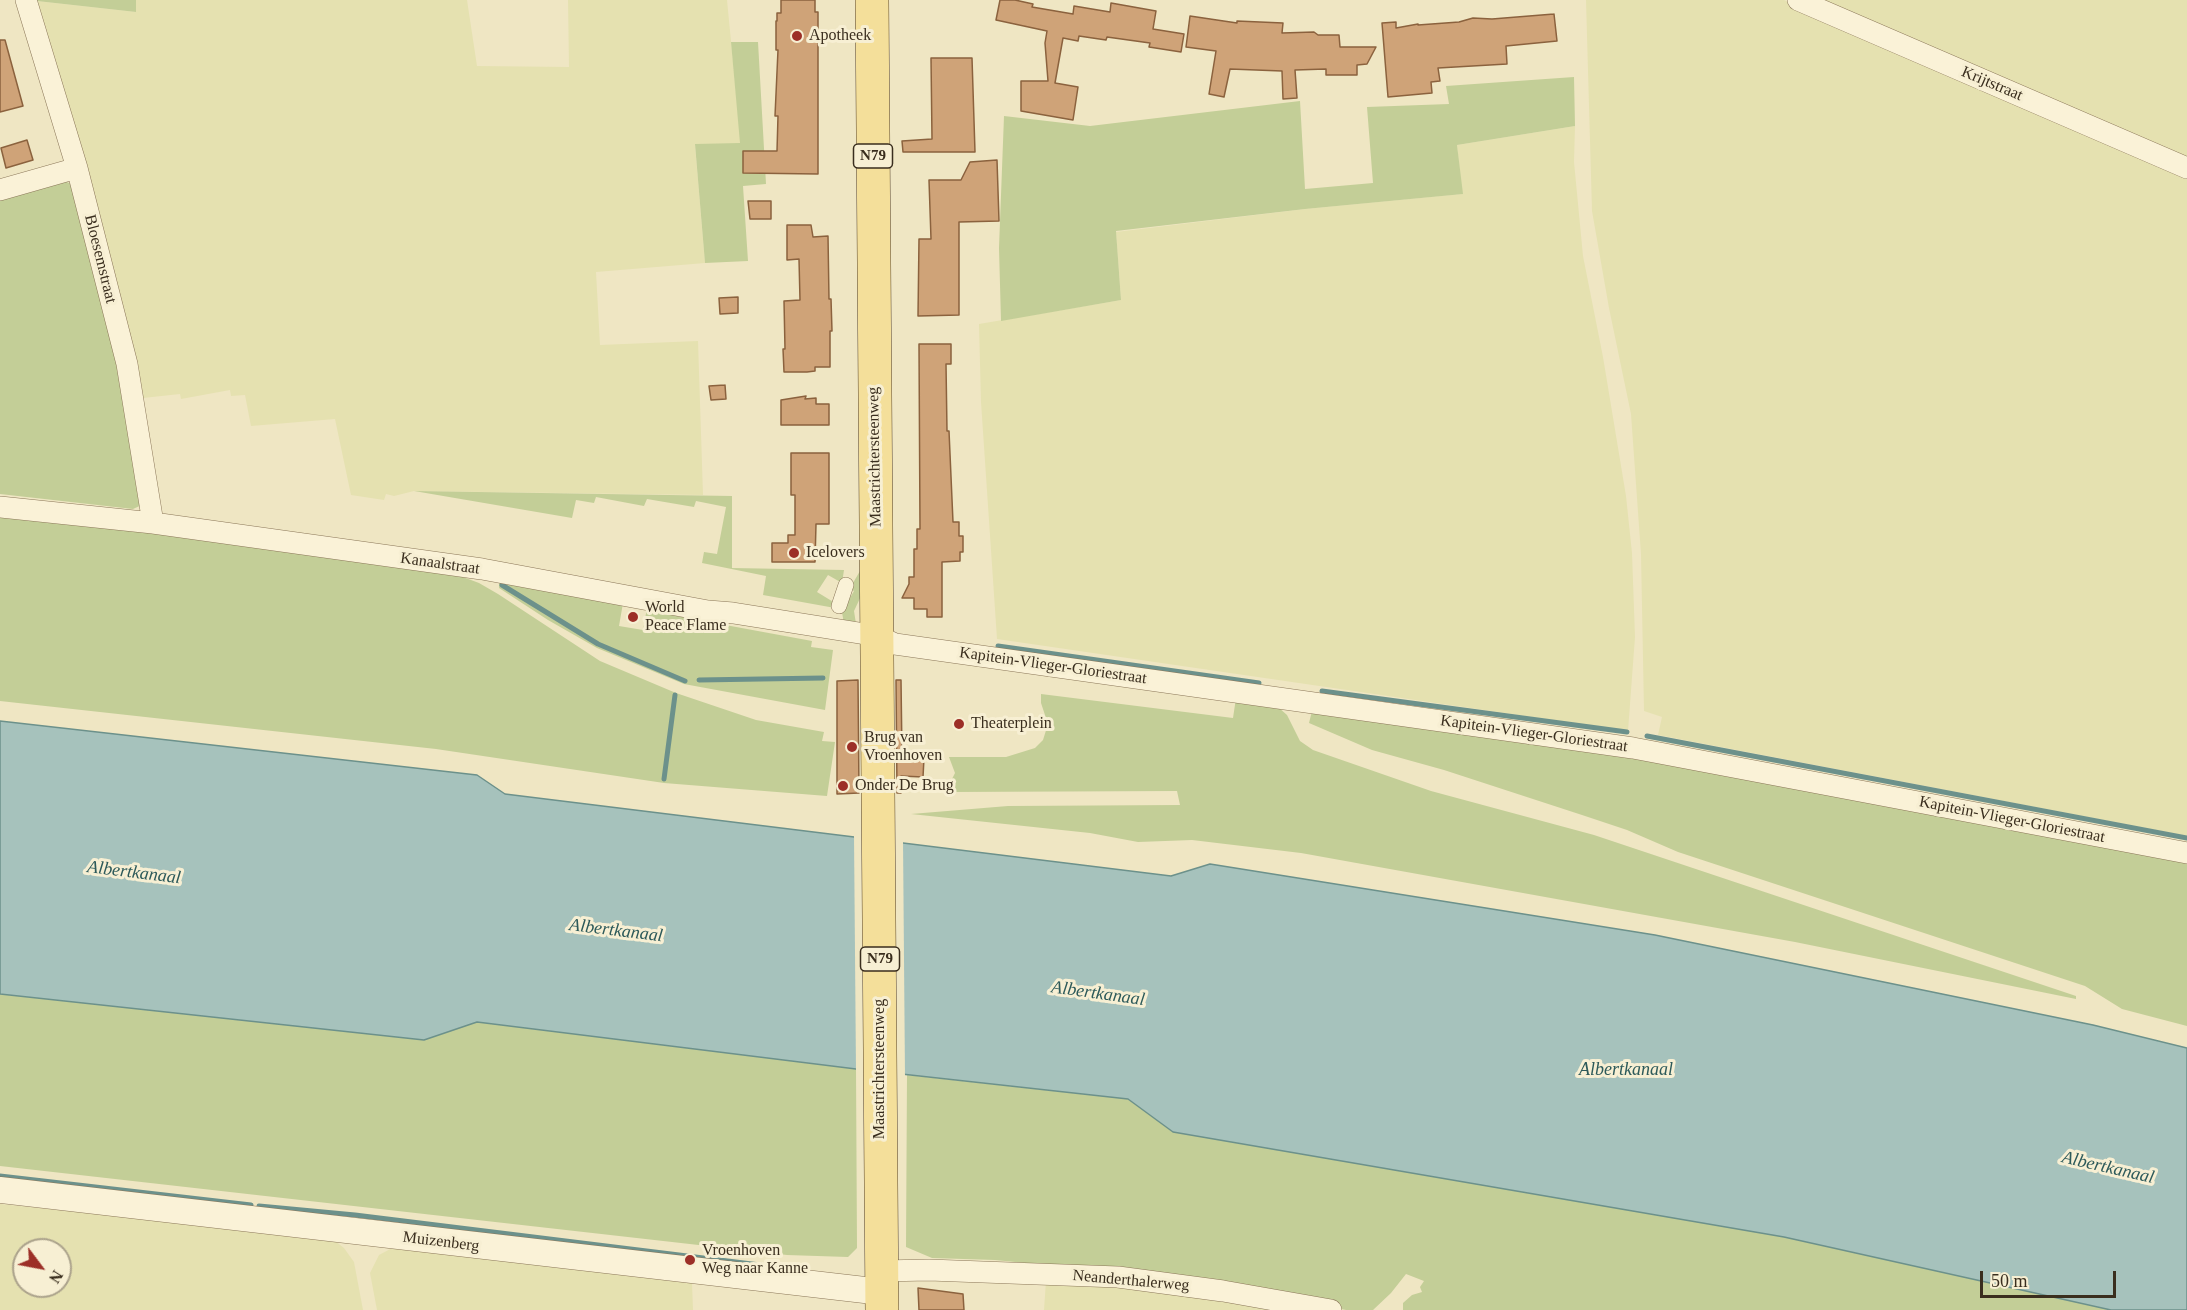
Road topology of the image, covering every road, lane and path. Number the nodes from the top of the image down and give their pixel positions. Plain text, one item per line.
1 (26, 0) edge
2 (872, 0) edge
3 (1797, 0) edge
4 (77, 168) junction
5 (2187, 168) edge
6 (0, 190) edge
7 (0, 507) edge
8 (153, 524) junction
9 (846, 585) dead end
10 (839, 606) dead end
11 (878, 636) junction
12 (2187, 853) edge
13 (0, 1190) edge
14 (882, 1291) edge
15 (1331, 1310) edge

1 - 4 street, Bloesemstraat
2 - 11 main road, Maastrichtersteenweg / N79
3 - 5 street, Krijtstraat
4 - 6 street
4 - 8 street, Bloesemstraat
7 - 8 street, Kanaalstraat
8 - 11 street, Kanaalstraat
9 - 10 street
11 - 12 street, Kapitein-Vlieger-Gloriestraat
11 - 14 main road, Maastrichtersteenweg / N79
13 - 14 street, Muizenberg
14 - 15 street, Neanderthalerweg

